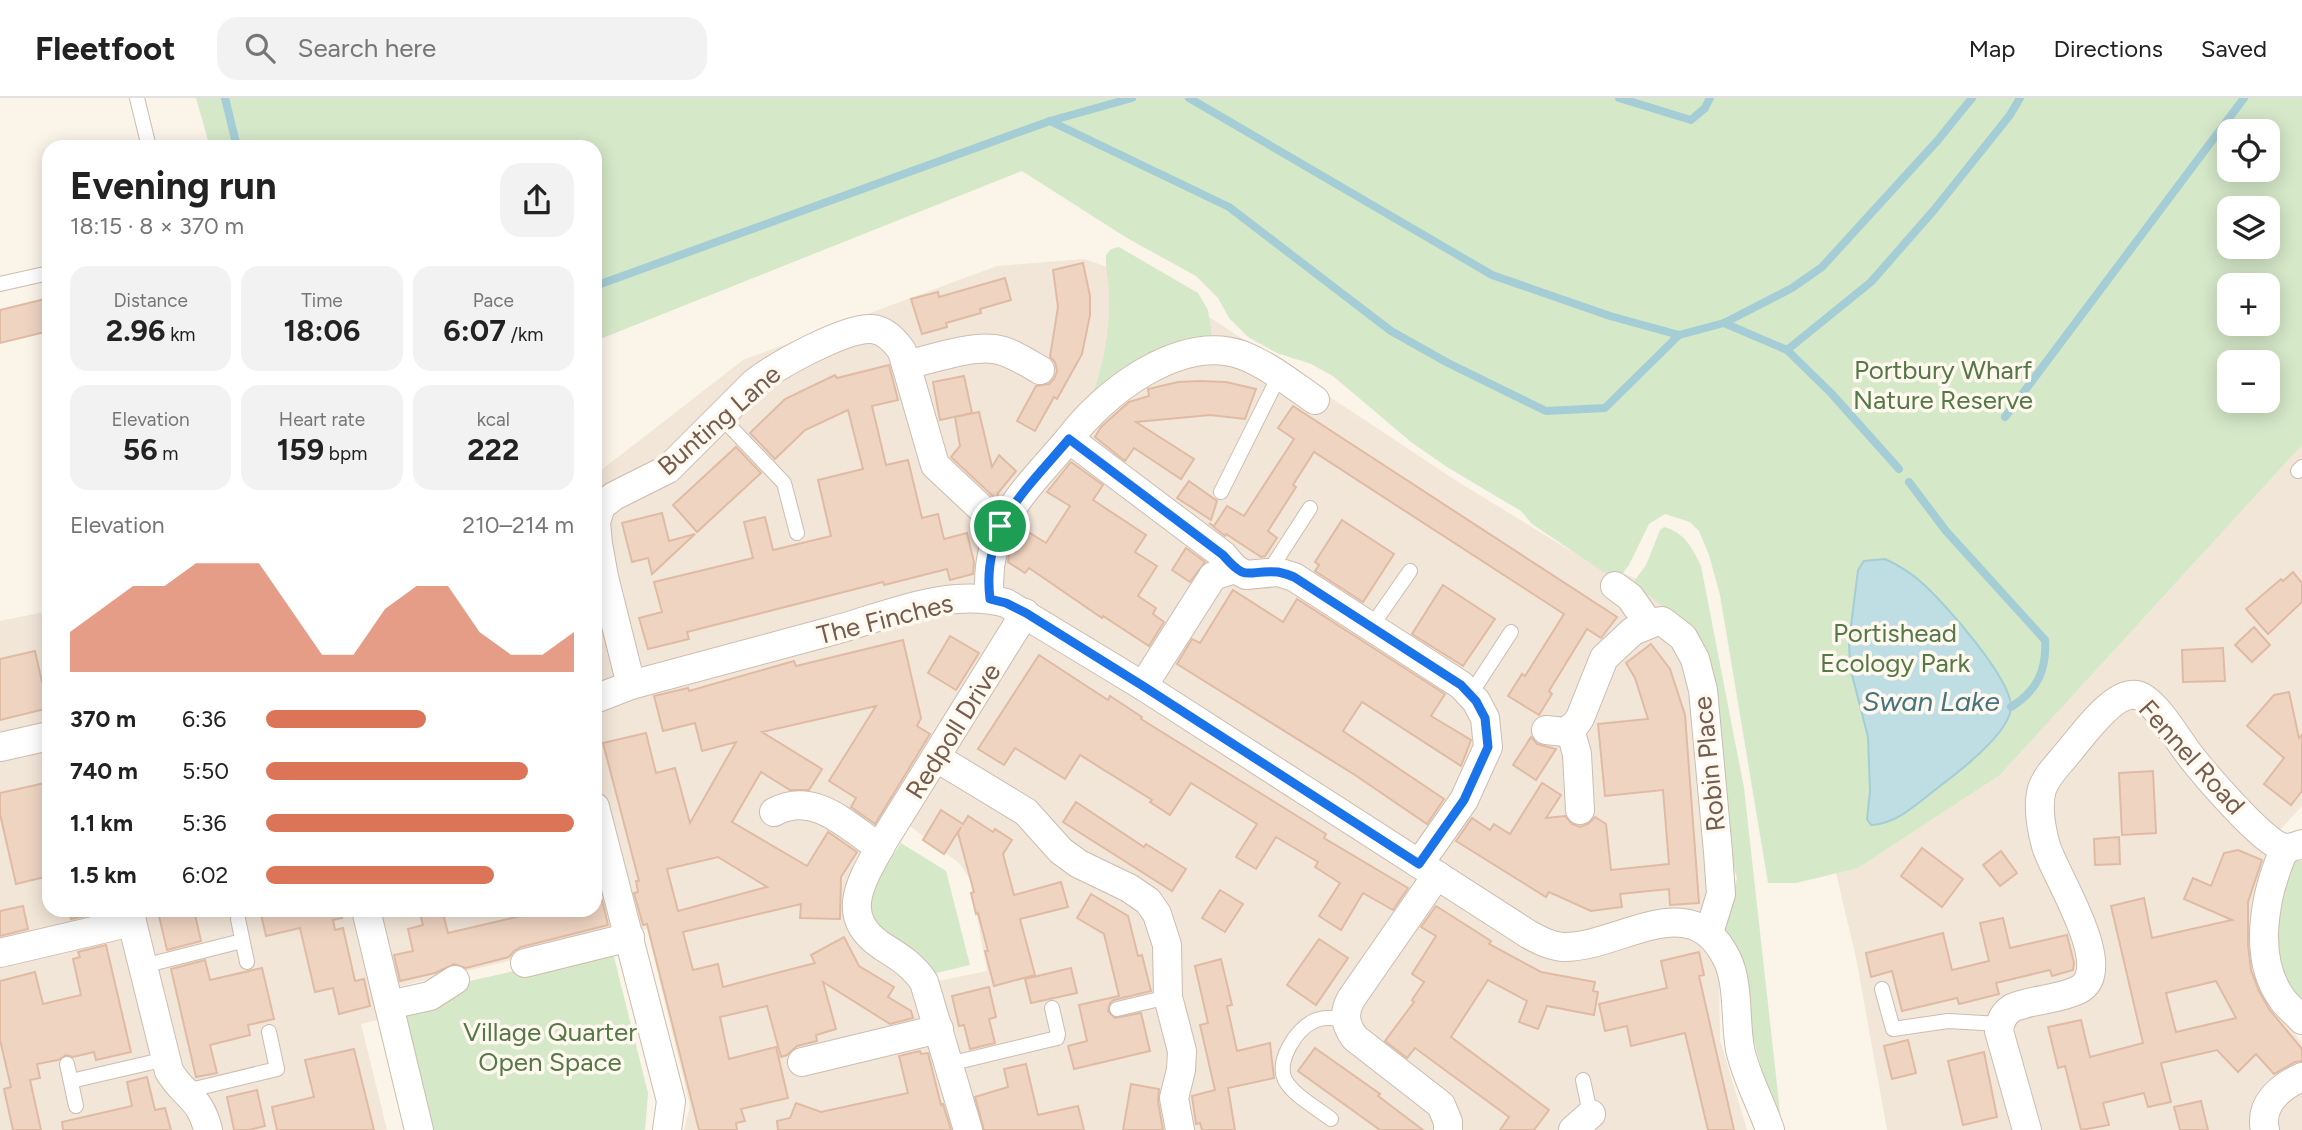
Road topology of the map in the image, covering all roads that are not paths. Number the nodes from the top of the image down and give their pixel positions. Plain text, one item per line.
1 (137, 98) edge
2 (147, 140) edge
3 (42, 275) edge
4 (0, 284) edge
5 (906, 365) junction
6 (1040, 370) dead end
7 (1279, 376) junction
8 (1315, 400) dead end
9 (721, 417) junction
10 (1069, 439) junction
11 (1221, 492) dead end
12 (602, 505) edge
13 (1310, 508) dead end
14 (1000, 526) junction
15 (797, 533) dead end
16 (1235, 569) junction
17 (1409, 571) dead end
18 (1268, 573) junction
19 (1615, 586) dead end
20 (602, 588) edge
21 (990, 599) junction
22 (1026, 613) junction
23 (1649, 624) junction
24 (1371, 627) junction
25 (1511, 632) dead end
26 (631, 685) junction
27 (1143, 686) junction
28 (1470, 695) junction
29 (602, 696) edge
30 (42, 738) edge
31 (0, 747) edge
32 (937, 758) junction
33 (1580, 810) dead end
34 (774, 812) dead end
35 (602, 833) edge
36 (2293, 846) edge
37 (880, 848) junction
38 (1428, 869) junction
39 (126, 917) edge
40 (130, 917) edge
41 (368, 917) edge
42 (238, 919) dead end
43 (1709, 933) junction
44 (630, 937) junction
45 (242, 941) junction
46 (0, 953) edge
47 (247, 962) dead end
48 (525, 963) dead end
49 (143, 966) junction
50 (454, 980) dead end
51 (1882, 989) dead end
52 (1168, 997) junction
53 (389, 1005) junction
54 (1052, 1008) dead end
55 (1117, 1009) dead end
56 (2302, 1020) edge
57 (1346, 1021) junction
58 (2000, 1024) junction
59 (939, 1029) junction
60 (269, 1032) dead end
61 (166, 1059) junction
62 (802, 1062) dead end
63 (949, 1064) junction
64 (67, 1065) dead end
65 (2302, 1077) edge
66 (1583, 1080) dead end
67 (71, 1081) junction
68 (186, 1091) junction
69 (76, 1106) dead end
70 (1331, 1119) dead end
71 (1586, 1125) edge
72 (1449, 1129) edge
73 (208, 1130) edge
74 (419, 1130) edge
75 (667, 1130) edge
76 (968, 1130) edge
77 (1180, 1130) edge
78 (1770, 1130) edge
79 (2027, 1130) edge
80 (2265, 1130) edge

1 - 2 lane
3 - 4 lane
5 - 6 street
5 - 9 street, Bunting Lane
5 - 14 street, Bunting Lane
7 - 8 street
7 - 10 street
7 - 11 lane
9 - 12 street, Bunting Lane
9 - 15 lane
10 - 14 street
10 - 16 street
13 - 18 lane
14 - 21 street
16 - 18 street
16 - 27 street
17 - 24 lane
18 - 24 street
19 - 23 street
20 - 26 street, Bunting Lane
21 - 22 street, The Finches
21 - 26 street, The Finches
22 - 27 street, The Finches
22 - 32 street, Redpoll Drive
23 - 33 street
23 - 43 street, Robin Place
24 - 28 street
25 - 28 lane
26 - 29 street, The Finches
27 - 38 street, The Finches
28 - 38 street
30 - 31 street
32 - 37 street, Redpoll Drive
32 - 52 street
34 - 37 street
35 - 44 street
36 - 56 street, Fennel Road
36 - 58 street, Fennel Road
37 - 59 street, Redpoll Drive
38 - 43 street, The Finches
38 - 57 street
39 - 46 street
40 - 49 street
41 - 53 street
42 - 45 lane
43 - 78 street
44 - 48 street
44 - 75 street
45 - 47 lane
45 - 49 lane
49 - 61 street
50 - 53 street
51 - 58 lane
52 - 55 lane
52 - 77 street
53 - 74 street
54 - 63 lane
57 - 70 lane
57 - 72 street
58 - 79 street
59 - 62 street
59 - 63 street, Redpoll Drive
60 - 68 lane
61 - 67 lane
61 - 68 street
63 - 76 street, Redpoll Drive
64 - 67 lane
65 - 80 street
66 - 71 lane
67 - 69 lane
68 - 73 street

